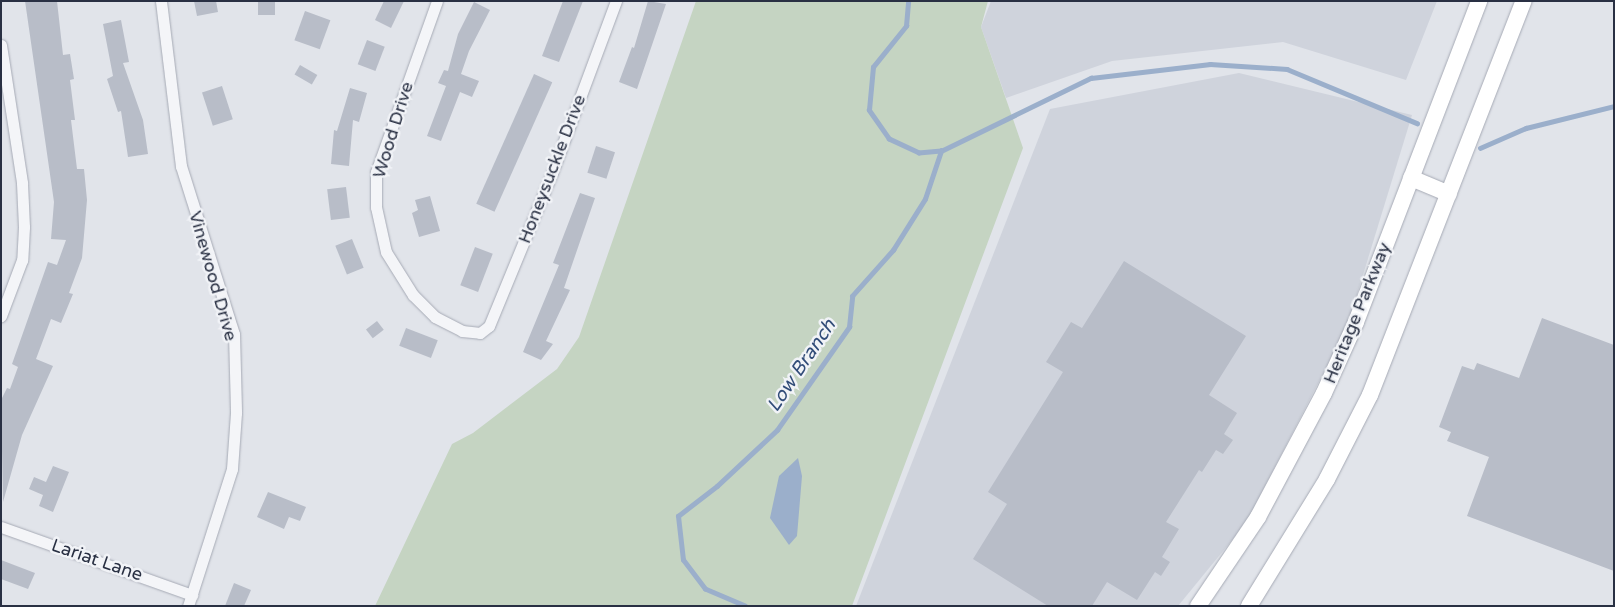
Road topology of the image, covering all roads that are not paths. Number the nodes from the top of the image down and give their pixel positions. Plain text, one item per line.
1 (161, 1) edge
2 (437, 1) edge
3 (616, 1) edge
4 (1479, 1) edge
5 (1524, 1) edge
6 (1, 45) edge
7 (1411, 178) junction
8 (1449, 194) junction
9 (1, 316) edge
10 (480, 334) joint
11 (1, 527) edge
12 (192, 594) junction
13 (188, 606) edge
14 (1198, 606) edge
15 (1249, 606) edge

1 - 12 street, Vinewood Drive
2 - 10 street, Wood Drive
3 - 10 street, Honeysuckle Drive
4 - 7 main road, Heritage Parkway
5 - 8 main road
6 - 9 street
7 - 8 main road
7 - 14 main road, Heritage Parkway
8 - 15 main road
11 - 12 street, Lariat Lane
12 - 13 street, Vinewood Drive

